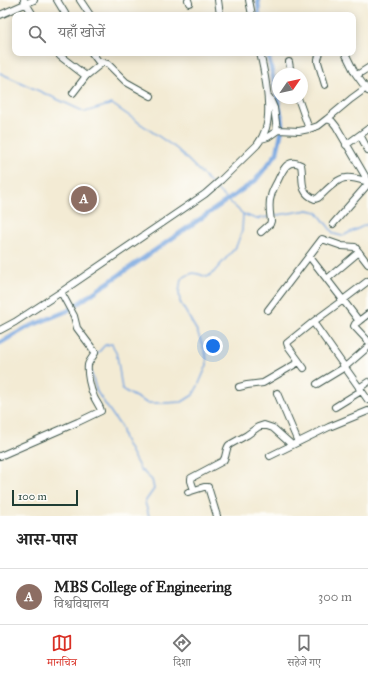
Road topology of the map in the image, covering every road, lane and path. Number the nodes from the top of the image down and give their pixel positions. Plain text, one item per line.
1 (34, 0) edge
2 (57, 0) edge
3 (80, 0) edge
4 (218, 0) edge
5 (249, 0) edge
6 (25, 2) edge
7 (32, 12) edge
8 (64, 12) edge
9 (88, 12) edge
10 (220, 12) edge
11 (251, 12) edge
12 (0, 15) edge
13 (60, 56) dead end
14 (94, 56) edge
15 (261, 56) edge
16 (319, 56) edge
17 (347, 56) edge
18 (288, 62) dead end
19 (102, 63) junction
20 (290, 68) edge
21 (368, 68) edge
22 (357, 75) junction
23 (86, 76) junction
24 (325, 86) dead end
25 (367, 90) edge
26 (72, 93) dead end
27 (267, 94) junction
28 (151, 96) dead end
29 (300, 104) edge
30 (327, 119) junction
31 (310, 129) junction
32 (368, 129) edge
33 (278, 130) junction
34 (360, 135) junction
35 (262, 139) junction
36 (346, 145) junction
37 (368, 150) edge
38 (368, 182) edge
39 (333, 224) dead end
40 (261, 232) dead end
41 (359, 252) junction
42 (309, 256) junction
43 (366, 256) edge
44 (368, 264) edge
45 (327, 279) junction
46 (368, 281) edge
47 (61, 292) junction
48 (343, 300) junction
49 (268, 310) dead end
50 (368, 314) edge
51 (359, 321) junction
52 (313, 322) junction
53 (0, 330) edge
54 (368, 341) edge
55 (368, 347) edge
56 (299, 362) junction
57 (345, 367) junction
58 (304, 368) dead end
59 (368, 382) edge
60 (317, 384) dead end
61 (239, 387) dead end
62 (360, 390) junction
63 (277, 393) dead end
64 (368, 400) edge
65 (335, 407) dead end
66 (368, 411) edge
67 (295, 444) junction
68 (0, 456) edge
69 (270, 456) dead end
70 (217, 516) edge

1 - 6 street
2 - 8 street
3 - 9 street
4 - 10 street
5 - 11 street
6 - 7 street
6 - 12 street
13 - 23 street
14 - 19 street
15 - 27 street
16 - 24 street
17 - 22 street
18 - 20 street
19 - 23 street
19 - 28 street
21 - 22 street
22 - 25 street
23 - 26 street
25 - 30 street
27 - 33 street
27 - 35 street
29 - 31 street
30 - 31 street
30 - 36 street
31 - 33 street
32 - 34 street
33 - 35 street
34 - 36 street
34 - 37 street
35 - 47 street
36 - 38 street
38 - 39 street
38 - 40 street
41 - 42 street
41 - 43 street
41 - 45 street
42 - 45 street
42 - 49 street
43 - 44 street
45 - 48 street
46 - 48 street
47 - 53 street
47 - 68 street
48 - 51 street
48 - 52 street
50 - 51 street
51 - 54 street
52 - 56 street
52 - 57 street
55 - 57 street
56 - 58 street
56 - 61 street
57 - 60 street
57 - 62 street
59 - 62 street
62 - 64 street
62 - 65 street
63 - 67 street
66 - 67 street
67 - 69 street
67 - 70 street

